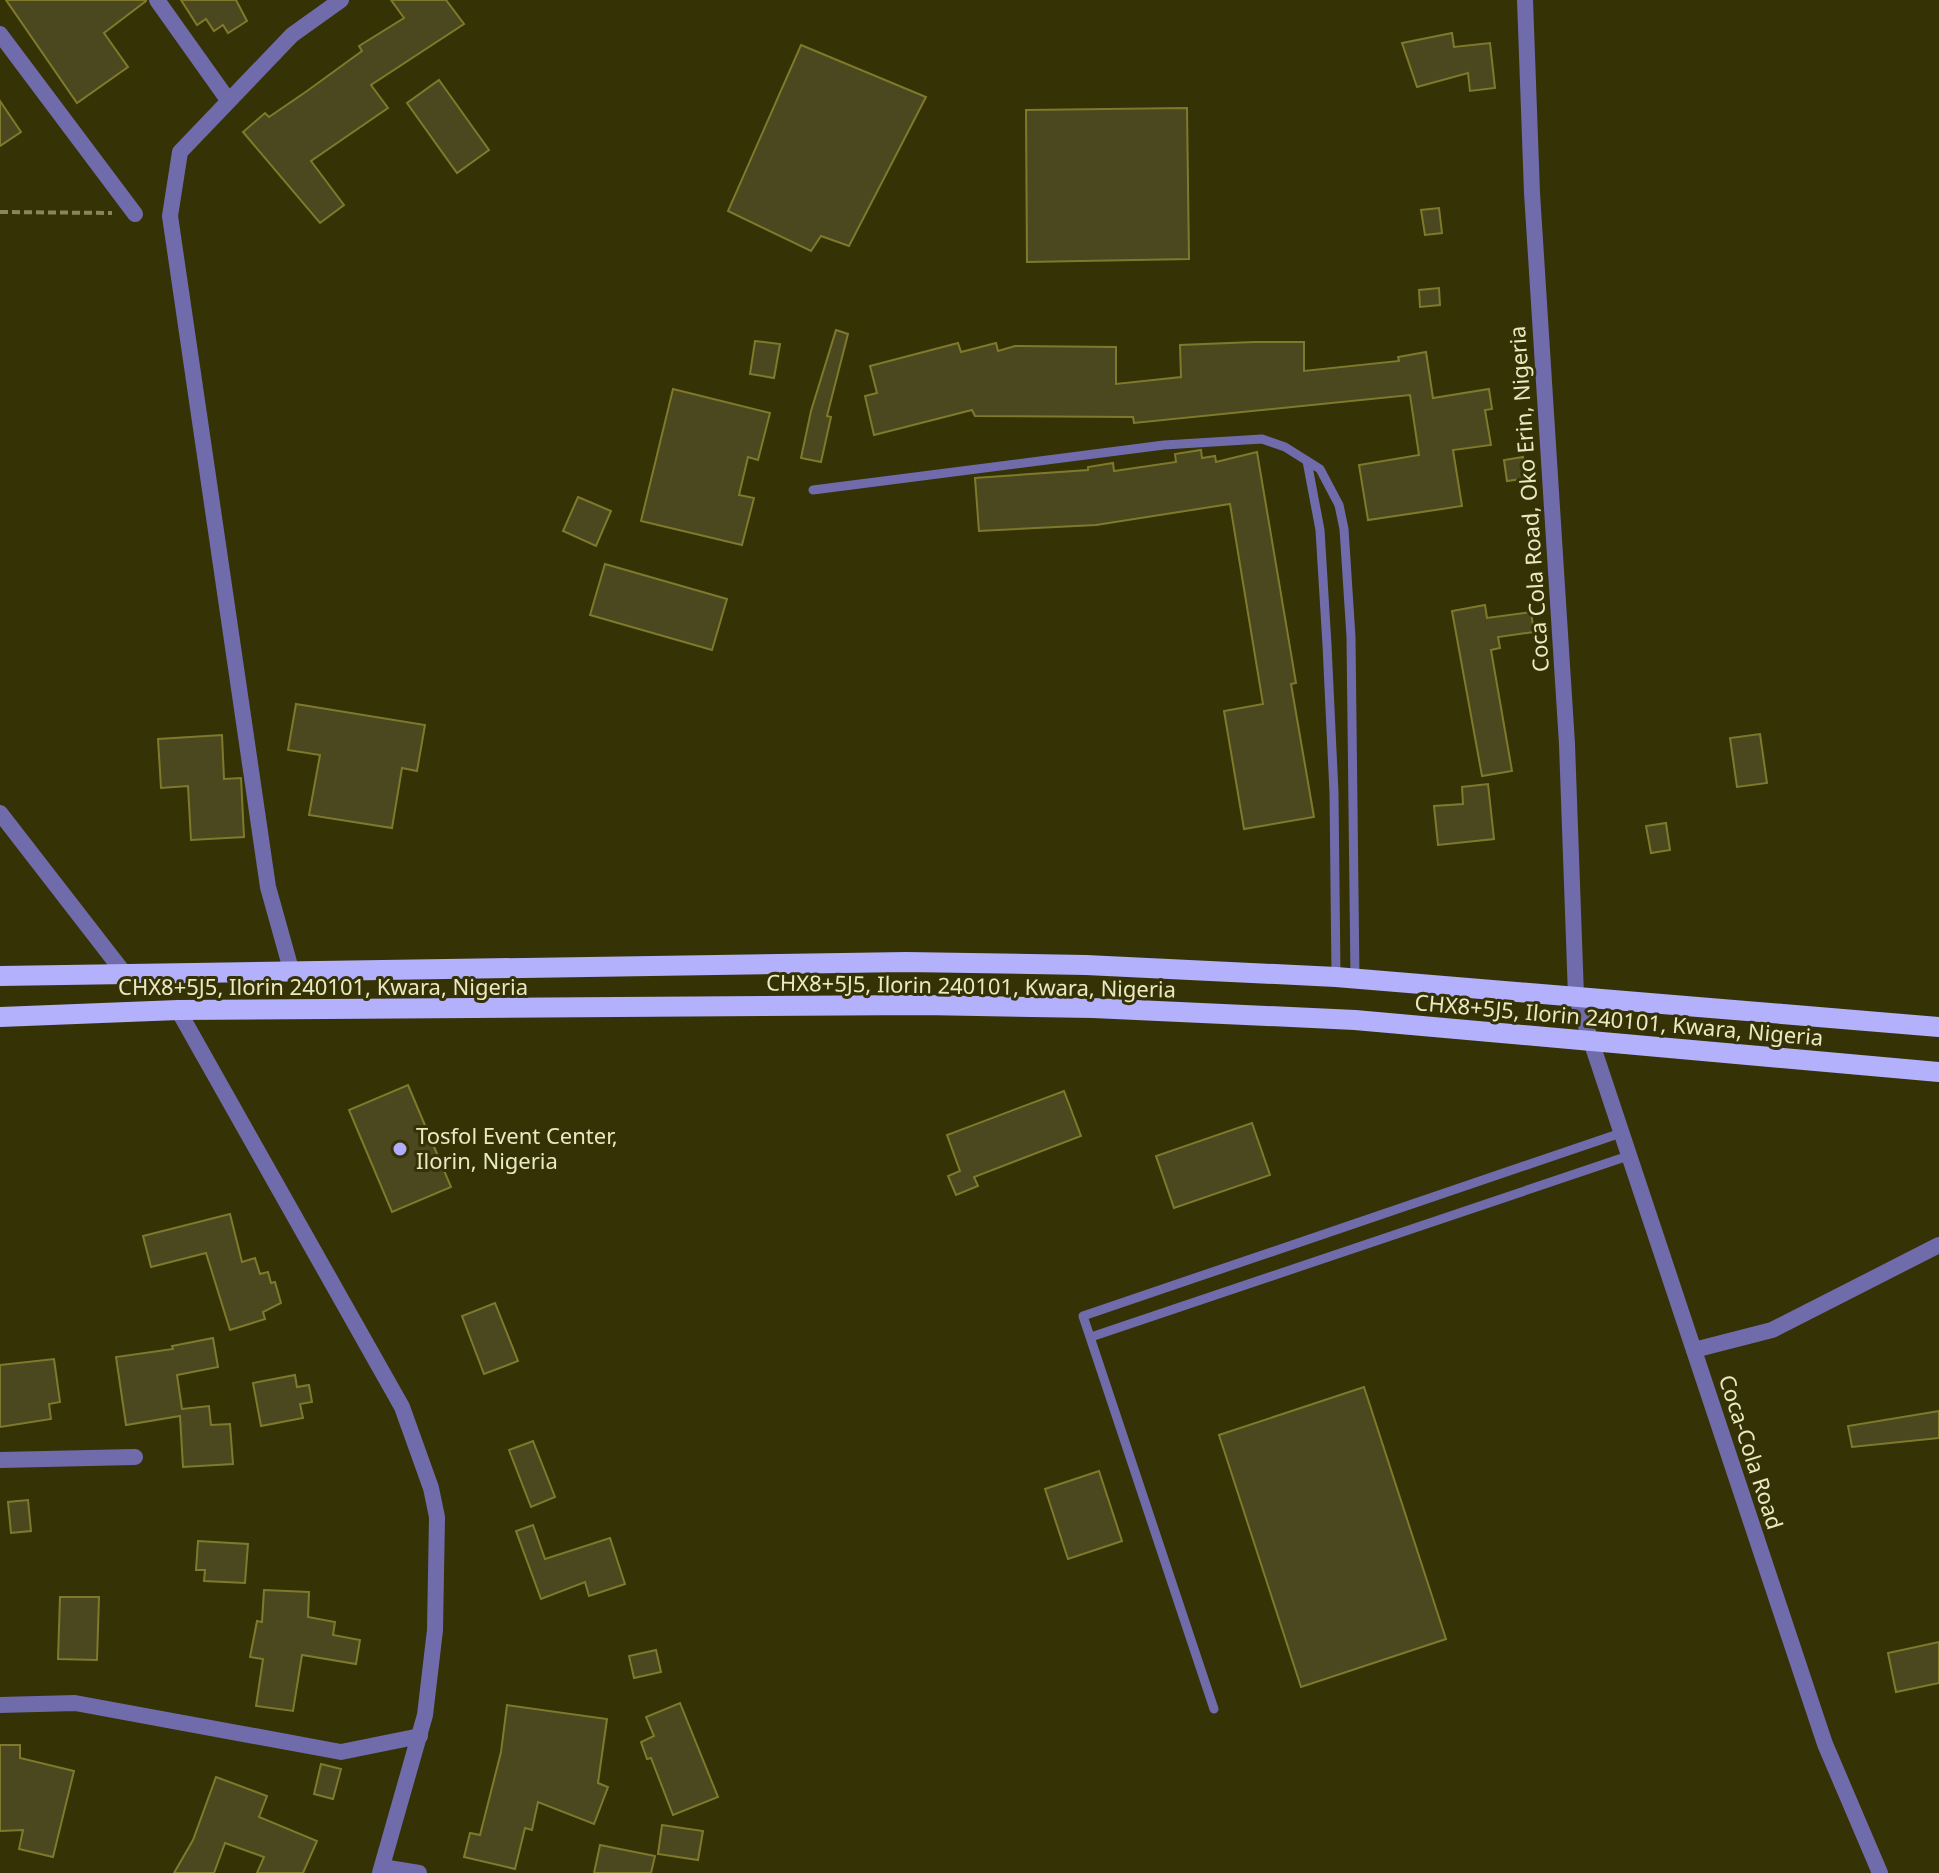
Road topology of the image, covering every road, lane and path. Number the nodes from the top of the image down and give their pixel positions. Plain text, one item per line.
1 (157, 0) edge
2 (341, 0) edge
3 (1525, 0) edge
4 (0, 34) edge
5 (228, 100) junction
6 (0, 212) edge
7 (135, 214) joint
8 (1307, 461) junction
9 (813, 490) dead end
10 (0, 813) edge
11 (124, 973) junction
12 (292, 973) junction
13 (0, 976) edge
14 (1346, 978) junction
15 (1576, 996) junction
16 (178, 1010) junction
17 (0, 1017) edge
18 (1939, 1027) edge
19 (1590, 1042) junction
20 (1939, 1072) edge
21 (1621, 1133) junction
22 (1628, 1156) junction
23 (1939, 1245) edge
24 (1091, 1337) junction
25 (1694, 1350) junction
26 (135, 1457) dead end
27 (0, 1460) edge
28 (0, 1705) edge
29 (1214, 1709) dead end
30 (420, 1736) junction
31 (381, 1870) edge
32 (419, 1873) edge
33 (1880, 1873) edge

1 - 5 street
2 - 5 street
3 - 15 street, Coca Cola Road, Oko Erin, Nigeria
4 - 7 street
5 - 12 street
6 - 7 path
8 - 9 lane
8 - 14 lane
8 - 14 lane
10 - 11 street
11 - 12 main road, CHX8+5J5, Ilorin 240101, Kwara, Nigeria
11 - 13 main road, CHX8+5J5, Ilorin 240101, Kwara, Nigeria
12 - 14 main road, CHX8+5J5, Ilorin 240101, Kwara, Nigeria
14 - 15 main road, CHX8+5J5, Ilorin 240101, Kwara, Nigeria
15 - 18 main road, CHX8+5J5, Ilorin 240101, Kwara, Nigeria
15 - 19 street, Coca Cola Road, Oko Erin, Nigeria
16 - 17 main road, CHX8+5J5, Ilorin 240101, Kwara, Nigeria
16 - 19 main road, CHX8+5J5, Ilorin 240101, Kwara, Nigeria
16 - 30 street
19 - 20 main road, CHX8+5J5, Ilorin 240101, Kwara, Nigeria
19 - 21 street, Coca-Cola Road
21 - 22 street, Coca-Cola Road
21 - 24 lane
22 - 24 lane
22 - 25 street, Coca-Cola Road
23 - 25 street
24 - 29 lane
25 - 33 street, Coca-Cola Road
26 - 27 street
28 - 30 street
30 - 31 street
31 - 32 street

